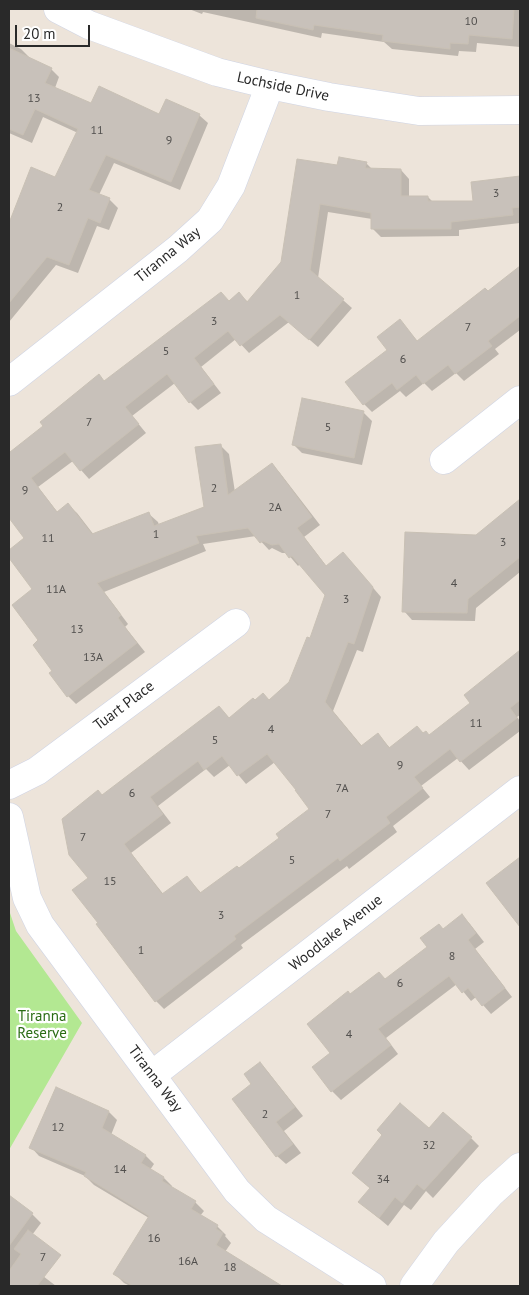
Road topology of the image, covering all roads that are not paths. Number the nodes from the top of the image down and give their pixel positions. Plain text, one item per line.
1 (58, 9) edge
2 (270, 85) junction
3 (520, 110) edge
4 (9, 382) edge
5 (520, 400) edge
6 (444, 460) dead end
7 (236, 623) dead end
8 (9, 785) edge
9 (520, 790) edge
10 (9, 818) edge
11 (152, 1075) junction
12 (520, 1167) edge
13 (372, 1286) edge
14 (414, 1286) edge

1 - 2 street, Lochside Drive
2 - 3 street, Lochside Drive
2 - 4 street, Tiranna Way
5 - 6 street
7 - 8 street, Tuart Place
9 - 11 street, Woodlake Avenue
10 - 11 street, Tiranna Way
11 - 13 street, Tiranna Way
12 - 14 street

